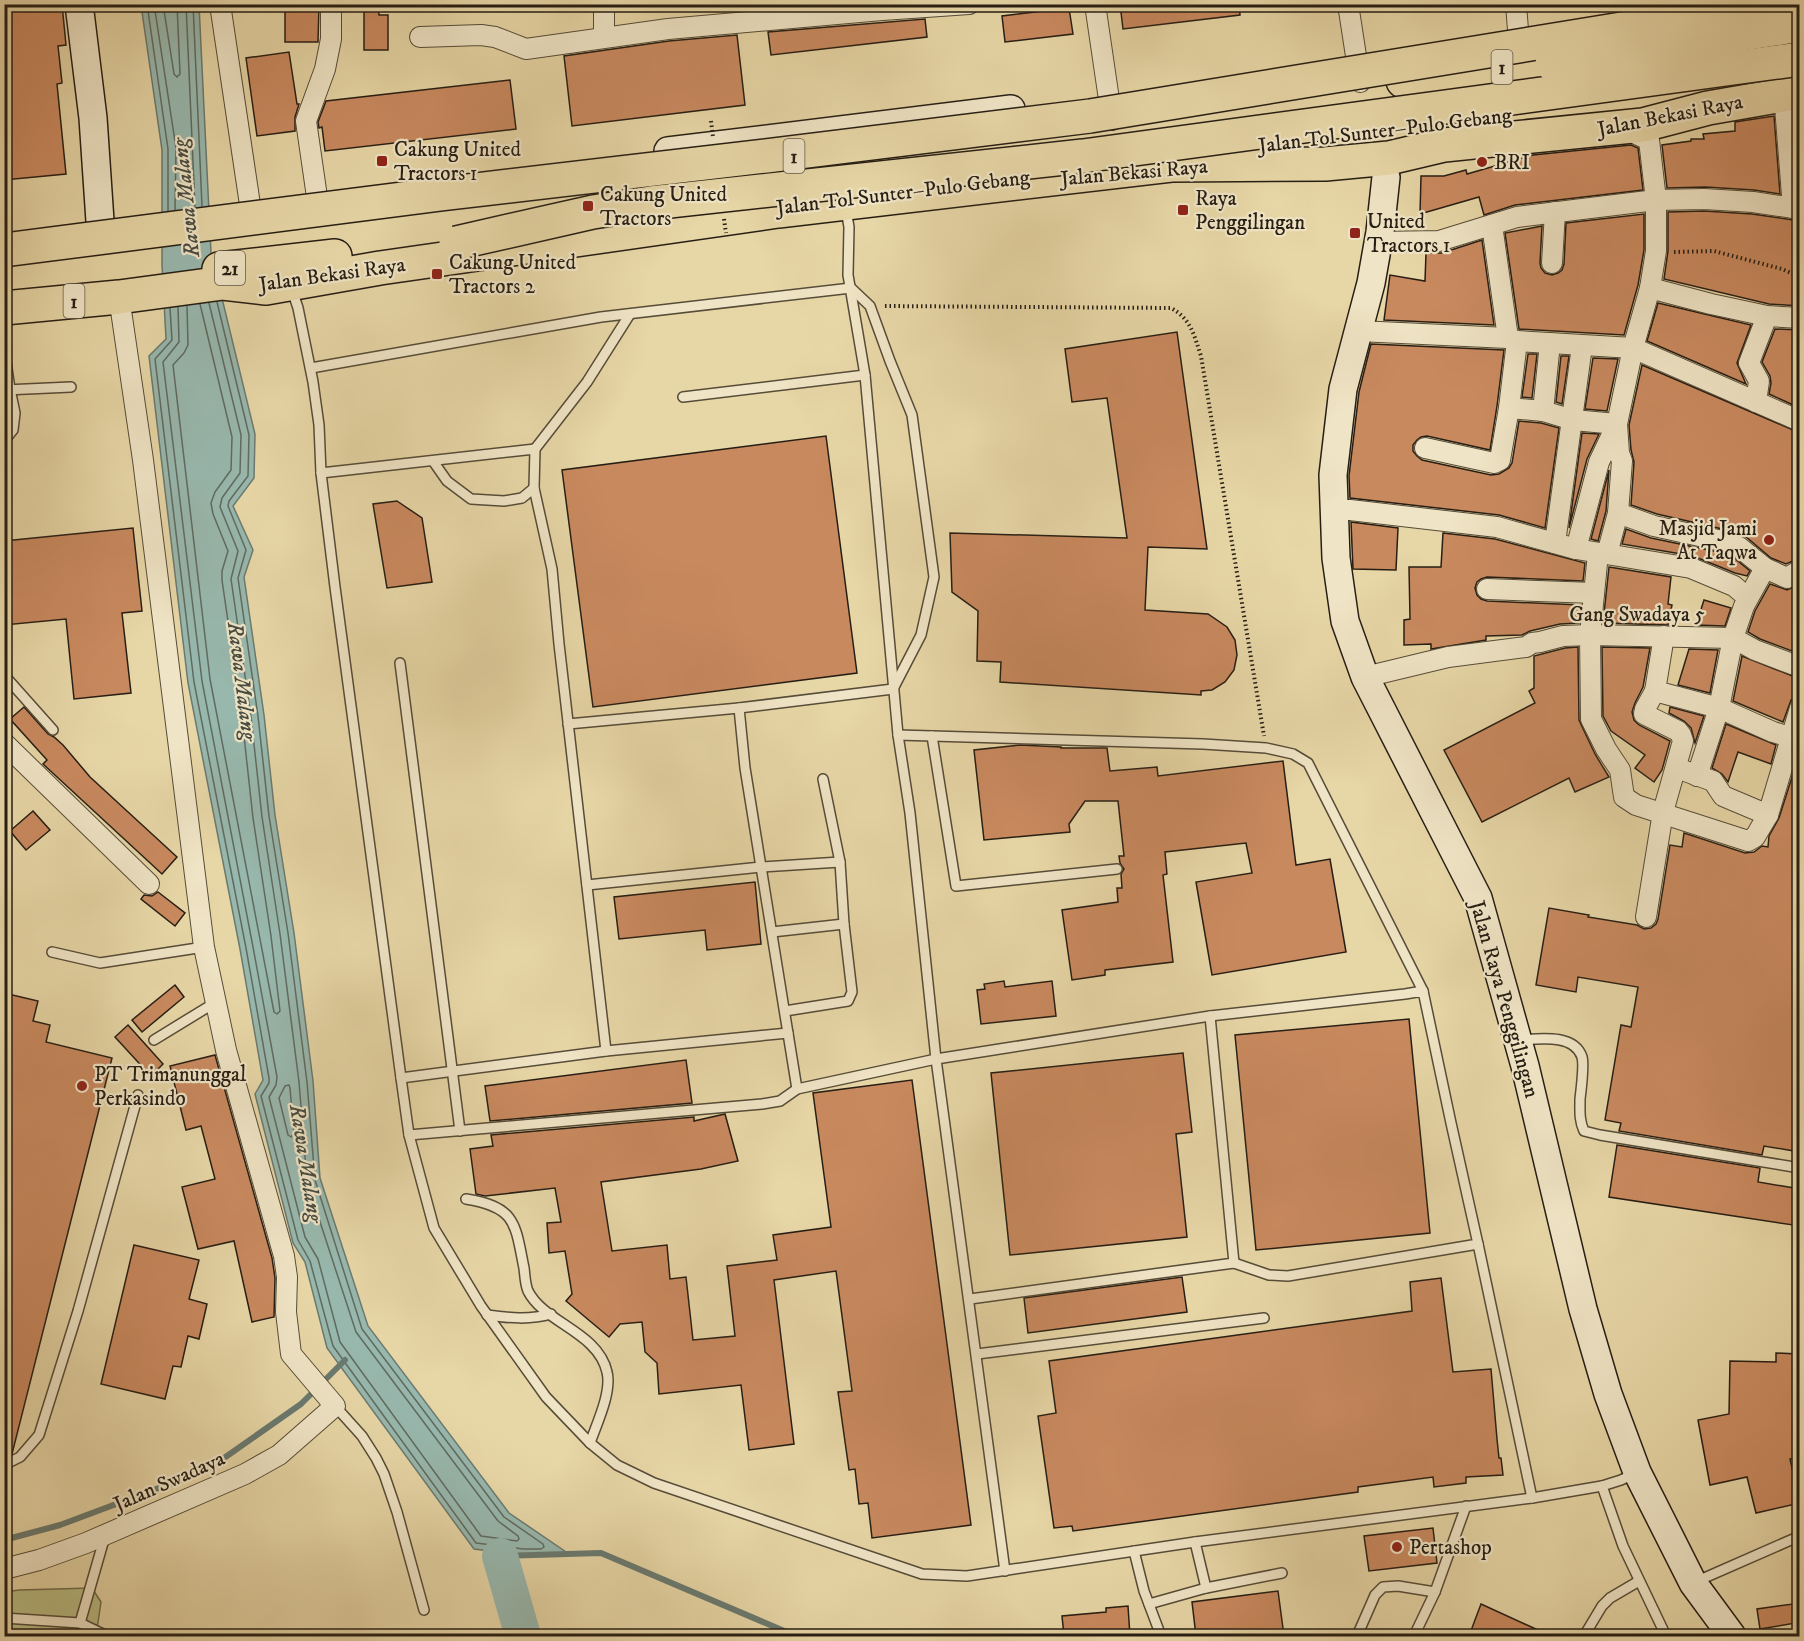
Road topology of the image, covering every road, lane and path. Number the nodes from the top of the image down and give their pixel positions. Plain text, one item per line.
1 (79, 4) edge
2 (220, 4) edge
3 (331, 4) edge
4 (604, 4) edge
5 (969, 4) edge
6 (1095, 4) edge
7 (1348, 4) edge
8 (1516, 4) edge
9 (1775, 4) edge
10 (1800, 20) edge
11 (1800, 25) edge
12 (420, 37) dead end
13 (604, 37) junction
14 (1642, 45) junction
15 (1800, 59) edge
16 (1521, 64) junction
17 (1361, 87) junction
18 (1794, 88) edge
19 (1217, 96) junction
20 (1114, 112) junction
21 (1632, 126) junction
22 (1444, 146) junction
23 (1325, 164) junction
24 (1133, 169) junction
25 (1386, 177) junction
26 (317, 198) junction
27 (1656, 200) junction
28 (846, 204) junction
29 (1796, 208) edge
30 (1555, 212) junction
31 (236, 213) junction
32 (1492, 225) junction
33 (132, 229) junction
34 (1379, 242) junction
35 (456, 243) junction
36 (4, 248) edge
37 (1656, 251) junction
38 (1552, 263) dead end
39 (1800, 277) edge
40 (278, 286) junction
41 (851, 288) junction
42 (1650, 288) junction
43 (4, 291) edge
44 (131, 295) junction
45 (870, 306) junction
46 (4, 308) edge
47 (630, 314) junction
48 (1767, 316) junction
49 (1800, 318) edge
50 (1358, 331) junction
51 (1513, 339) junction
52 (1550, 343) junction
53 (1582, 346) junction
54 (4, 348) edge
55 (1633, 348) junction
56 (311, 368) junction
57 (865, 375) junction
58 (71, 387) dead end
59 (7, 390) edge
60 (682, 398) dead end
61 (1756, 402) junction
62 (1509, 408) junction
63 (1543, 411) junction
64 (1573, 420) junction
65 (1800, 421) edge
66 (1617, 424) junction
67 (4, 441) edge
68 (1425, 448) dead end
69 (536, 450) junction
70 (433, 460) junction
71 (321, 473) junction
72 (534, 488) junction
73 (1333, 510) junction
74 (1618, 513) junction
75 (1555, 543) junction
76 (1576, 549) junction
77 (1603, 553) junction
78 (1765, 568) junction
79 (1800, 570) edge
80 (1487, 589) dead end
81 (1594, 593) junction
82 (1748, 598) junction
83 (1590, 635) junction
84 (1664, 636) junction
85 (1733, 638) junction
86 (400, 663) dead end
87 (1800, 667) edge
88 (4, 675) edge
89 (1365, 677) junction
90 (893, 689) junction
91 (1655, 691) junction
92 (739, 708) junction
93 (1719, 708) junction
94 (1800, 708) edge
95 (568, 724) junction
96 (53, 730) dead end
97 (898, 735) junction
98 (932, 736) junction
99 (1795, 739) edge
100 (4, 743) edge
101 (1266, 748) junction
102 (1675, 768) junction
103 (1697, 776) junction
104 (823, 779) dead end
105 (1663, 812) junction
106 (1768, 815) junction
107 (840, 862) junction
108 (761, 867) junction
109 (1117, 869) dead end
110 (149, 884) dead end
111 (588, 885) junction
112 (1646, 917) dead end
113 (844, 924) junction
114 (772, 932) junction
115 (204, 947) junction
116 (51, 952) dead end
117 (1423, 991) junction
118 (216, 1002) junction
119 (785, 1011) junction
120 (1210, 1016) junction
121 (788, 1033) junction
122 (154, 1040) dead end
123 (1518, 1040) junction
124 (606, 1051) junction
125 (936, 1059) junction
126 (452, 1071) junction
127 (401, 1078) junction
128 (797, 1089) junction
129 (138, 1095) dead end
130 (460, 1131) junction
131 (410, 1135) junction
132 (1800, 1168) edge
133 (466, 1199) dead end
134 (1478, 1244) junction
135 (1234, 1263) junction
136 (970, 1299) junction
137 (551, 1314) junction
138 (487, 1315) junction
139 (1264, 1318) dead end
140 (977, 1354) junction
141 (331, 1402) junction
142 (590, 1443) junction
143 (4, 1465) edge
144 (1637, 1472) junction
145 (1602, 1486) junction
146 (1532, 1498) junction
147 (1466, 1506) junction
148 (105, 1535) junction
149 (1800, 1536) edge
150 (1195, 1542) junction
151 (1134, 1551) junction
152 (4, 1569) edge
153 (1005, 1571) junction
154 (1282, 1573) dead end
155 (1639, 1581) junction
156 (1693, 1583) junction
157 (1206, 1588) junction
158 (1435, 1592) junction
159 (1149, 1604) junction
160 (424, 1610) dead end
161 (4, 1618) edge
162 (80, 1623) junction
163 (107, 1636) edge
164 (1161, 1636) edge
165 (1357, 1636) edge
166 (1414, 1636) edge
167 (1584, 1636) edge
168 (1666, 1636) edge
169 (1732, 1636) edge

1 - 33 street
2 - 31 street
3 - 26 street
4 - 13 street
5 - 13 street
6 - 20 street
7 - 17 street
8 - 16 street
9 - 19 highway, bridge
10 - 14 highway, 1
11 - 19 highway, bridge
12 - 13 street
14 - 16 highway, 1
14 - 21 highway
15 - 35 highway, bridge
16 - 17 highway, 1
17 - 20 highway, 1
18 - 21 highway, Jalan Bekasi Raya / 1
18 - 29 street
18 - 35 highway, Jalan Tol Sunter–Pulo Gebang, bridge
19 - 36 highway, 21, bridge
20 - 24 highway
20 - 26 street
20 - 31 highway, 1
21 - 22 highway, Jalan Bekasi Raya / 1
21 - 27 street
22 - 23 highway, Jalan Bekasi Raya / 1
22 - 25 highway
23 - 24 highway, Jalan Bekasi Raya / 1
23 - 25 highway
24 - 28 highway, Jalan Bekasi Raya / 1
25 - 34 street, Jalan Raya Penggilingan
26 - 31 street
27 - 29 street
27 - 30 street
27 - 37 street
28 - 40 highway, Jalan Bekasi Raya / 1
28 - 41 lane
30 - 32 street
30 - 38 street
31 - 33 highway, 1, bridge
32 - 34 street
32 - 51 street
33 - 36 highway, 1
34 - 50 street, Jalan Raya Penggilingan
35 - 43 highway, Jalan Tol Sunter–Pulo Gebang / 21
37 - 39 path
37 - 42 street
40 - 44 highway, Jalan Bekasi Raya / 1
40 - 56 lane
41 - 45 lane
41 - 47 lane
41 - 57 lane
42 - 48 street
42 - 55 street
44 - 46 highway, Jalan Bekasi Raya / 1
44 - 115 street
45 - 90 lane
45 - 101 path
47 - 56 lane
47 - 69 lane
48 - 49 street
48 - 61 street
50 - 51 street
50 - 73 street, Jalan Raya Penggilingan
51 - 52 street
51 - 62 street
52 - 53 street
52 - 63 street
53 - 55 street
53 - 64 street
54 - 59 lane
55 - 61 street
55 - 66 street
56 - 71 lane
57 - 60 lane
57 - 90 lane
58 - 59 lane
59 - 67 lane
61 - 65 street
62 - 63 street
62 - 68 street
63 - 64 street
64 - 66 street
64 - 75 street
66 - 74 street
66 - 76 street
69 - 70 lane
69 - 72 lane
70 - 71 lane
70 - 72 lane
71 - 127 lane
72 - 95 lane
73 - 75 street
73 - 89 street, Jalan Raya Penggilingan
74 - 77 street
74 - 78 street
75 - 76 street
76 - 77 street
77 - 81 street
77 - 82 street
78 - 79 street
78 - 82 street
80 - 81 street
81 - 83 street
82 - 85 street
83 - 84 street, Gang Swadaya 5
83 - 89 street, Gang Swadaya 5
83 - 105 street
84 - 85 street, Gang Swadaya 5
84 - 91 street
85 - 87 street, Gang Swadaya 5
85 - 93 street
86 - 126 lane
88 - 96 lane
89 - 123 street, Jalan Raya Penggilingan
90 - 92 lane
90 - 97 lane
91 - 93 street
91 - 102 street
92 - 95 lane
92 - 108 lane
93 - 99 street
93 - 103 street
94 - 99 street
95 - 111 lane
97 - 98 lane
97 - 125 lane
98 - 101 lane
98 - 109 lane
99 - 106 street
100 - 110 street
101 - 117 lane
102 - 103 street
102 - 105 street
103 - 106 street
104 - 107 lane
105 - 106 street
105 - 112 street
107 - 108 lane
107 - 113 lane
108 - 111 lane
108 - 114 lane
111 - 124 lane
113 - 114 lane
113 - 119 lane
114 - 119 lane
115 - 116 lane
115 - 118 street
117 - 120 lane
117 - 134 lane
118 - 122 lane
118 - 141 street
119 - 121 lane
120 - 125 lane
120 - 135 lane
121 - 124 lane
121 - 128 lane
123 - 132 lane
123 - 144 street, Jalan Raya Penggilingan
124 - 126 lane
125 - 128 lane
125 - 136 lane
126 - 127 lane
126 - 130 lane
127 - 131 lane
128 - 130 lane
129 - 143 lane
130 - 131 lane
131 - 138 lane
133 - 137 lane
134 - 135 lane
134 - 146 lane
135 - 136 lane
136 - 140 lane
137 - 138 lane
137 - 142 lane
138 - 142 lane
139 - 140 lane
140 - 153 lane
141 - 148 street, Jalan Swadaya
141 - 160 lane
142 - 153 lane
144 - 145 lane
144 - 156 street, Jalan Raya Penggilingan
145 - 146 lane
145 - 155 lane
146 - 147 lane
147 - 150 lane
147 - 158 lane
148 - 152 street, Jalan Swadaya
148 - 162 lane
149 - 156 lane
150 - 151 lane
150 - 157 lane
151 - 153 lane
151 - 159 lane
154 - 157 lane
155 - 167 lane
155 - 168 lane
156 - 169 street, Jalan Raya Penggilingan
157 - 159 lane
158 - 165 lane
158 - 166 lane
159 - 164 lane
161 - 162 lane
162 - 163 lane

